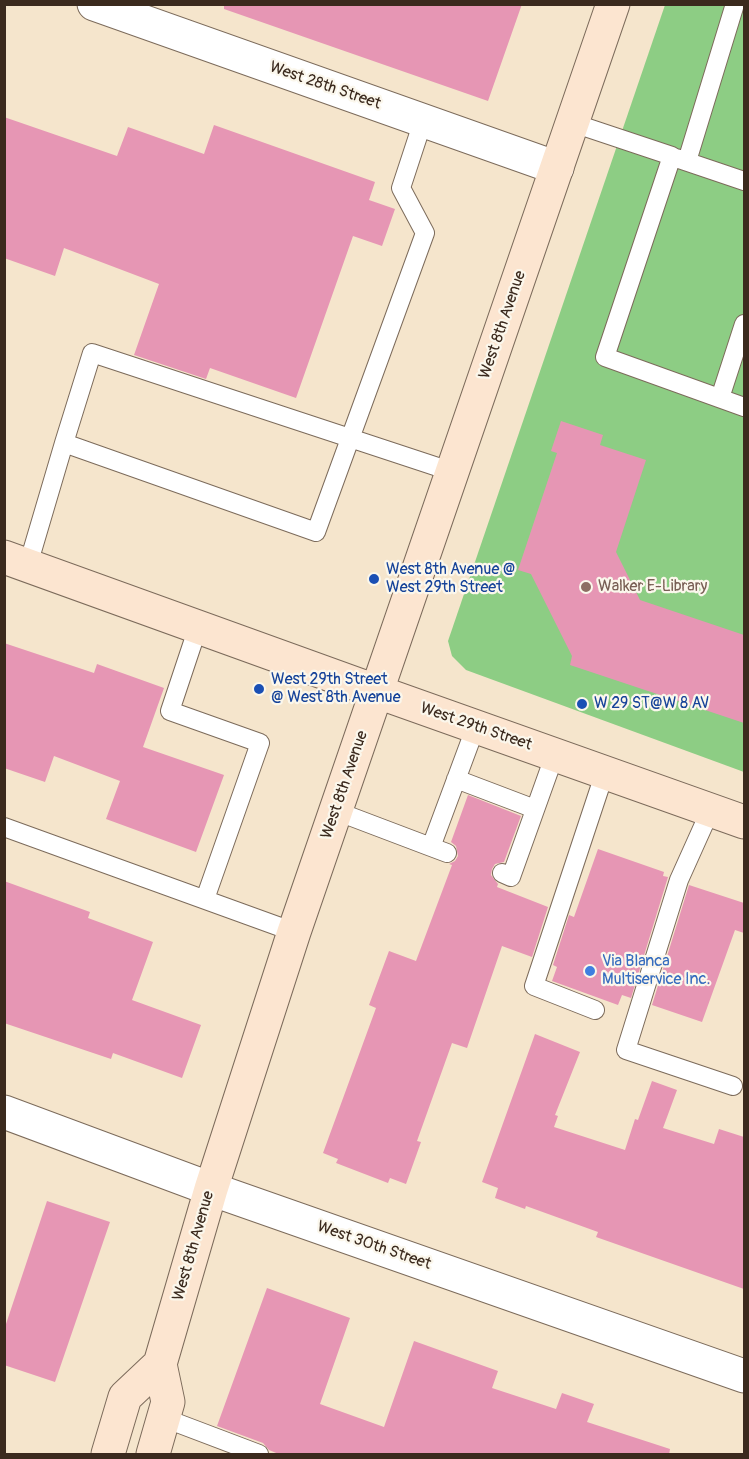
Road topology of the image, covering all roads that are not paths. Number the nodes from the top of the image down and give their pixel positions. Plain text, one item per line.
1 (94, 4) edge
2 (613, 4) edge
3 (735, 4) edge
4 (423, 121) junction
5 (573, 123) junction
6 (679, 159) junction
7 (557, 168) junction
8 (744, 181) edge
9 (744, 324) edge
10 (720, 398) junction
11 (744, 407) edge
12 (351, 437) junction
13 (64, 443) junction
14 (453, 472) junction
15 (16, 561) edge
16 (198, 627) junction
17 (378, 693) junction
18 (476, 726) junction
19 (555, 754) junction
20 (605, 772) junction
21 (456, 779) junction
22 (535, 809) junction
23 (336, 811) junction
24 (735, 818) edge
25 (4, 827) edge
26 (501, 873) dead end
27 (205, 899) junction
28 (294, 932) junction
29 (595, 1010) dead end
30 (734, 1086) dead end
31 (4, 1112) edge
32 (211, 1189) junction
33 (160, 1364) junction
34 (744, 1376) edge
35 (164, 1418) junction
36 (108, 1455) edge
37 (153, 1455) edge
38 (259, 1455) edge

1 - 4 street, West 28th Street
2 - 5 street, West 8th Avenue
3 - 6 lane
4 - 7 street, West 28th Street
4 - 12 lane
5 - 6 lane
5 - 7 street, West 8th Avenue
6 - 8 lane
6 - 10 lane
7 - 14 street, West 8th Avenue
9 - 10 lane
10 - 11 lane
12 - 13 lane
12 - 13 lane
12 - 14 lane
13 - 15 lane
14 - 17 street, West 8th Avenue
15 - 16 street, West 29th Street
16 - 17 street, West 29th Street
16 - 27 lane
17 - 18 street, West 29th Street
17 - 23 street, West 8th Avenue
18 - 19 street, West 29th Street
18 - 21 lane
19 - 20 street, West 29th Street
19 - 22 lane
20 - 24 street, West 29th Street
20 - 29 lane
21 - 22 lane
21 - 23 lane
22 - 26 lane
23 - 28 street, West 8th Avenue
24 - 30 lane
25 - 27 lane
27 - 28 lane
28 - 32 street, West 8th Avenue
31 - 32 street, West 30th Street
32 - 33 street, West 8th Avenue
32 - 34 street, West 30th Street
33 - 35 street, West 8th Avenue
33 - 36 street
35 - 37 street, West 8th Avenue
35 - 38 lane

